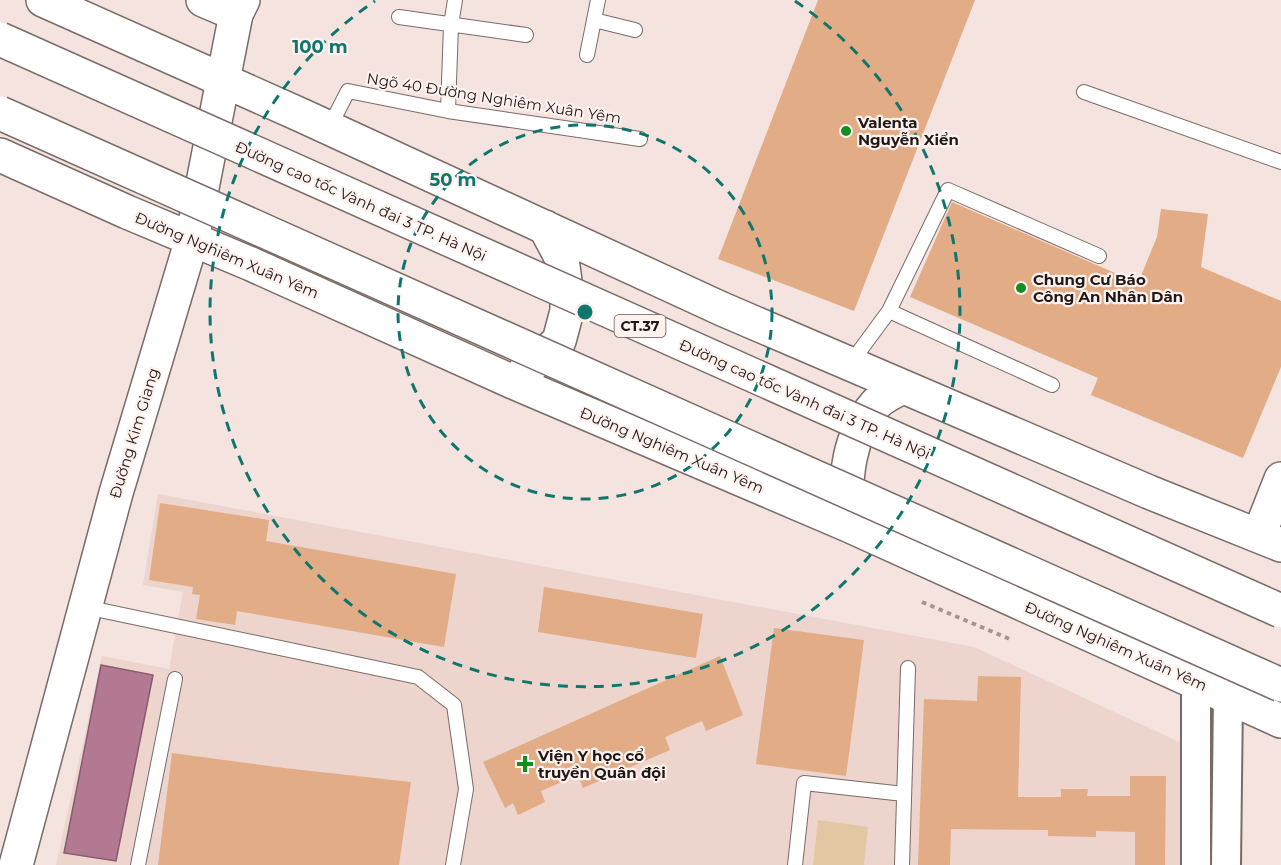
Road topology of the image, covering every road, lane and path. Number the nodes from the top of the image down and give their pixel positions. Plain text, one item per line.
1 (43, 0) edge
2 (203, 0) edge
3 (455, 0) edge
4 (598, 0) edge
5 (240, 7) edge
6 (399, 17) dead end
7 (594, 20) junction
8 (451, 25) junction
9 (635, 30) dead end
10 (526, 35) dead end
11 (0, 39) edge
12 (587, 56) dead end
13 (224, 82) junction
14 (1084, 92) dead end
15 (448, 111) junction
16 (0, 113) edge
17 (329, 128) junction
18 (640, 139) dead end
19 (0, 155) edge
20 (1281, 162) edge
21 (545, 227) junction
22 (192, 239) junction
23 (1099, 256) dead end
24 (889, 311) junction
25 (850, 364) junction
26 (513, 382) junction
27 (1052, 385) dead end
28 (902, 387) junction
29 (1281, 479) edge
30 (848, 525) junction
31 (1270, 540) edge
32 (922, 602) dead end
33 (85, 607) junction
34 (1281, 612) edge
35 (1012, 640) dead end
36 (908, 668) dead end
37 (175, 679) dead end
38 (1196, 681) junction
39 (1281, 685) edge
40 (1228, 697) junction
41 (1281, 721) edge
42 (904, 794) junction
43 (16, 865) edge
44 (138, 865) edge
45 (453, 865) edge
46 (795, 865) edge
47 (902, 865) edge
48 (1196, 865) edge
49 (1226, 865) edge

1 - 13 main road
2 - 5 main road
3 - 8 lane
4 - 7 lane
5 - 13 main road, Đường Kim Giang
6 - 8 lane
7 - 9 lane
7 - 12 lane
8 - 10 lane
8 - 15 lane
11 - 34 main road, Đường cao tốc Vành đai 3 TP. Hà Nội / CT.37, bridge
13 - 17 main road
13 - 22 main road, Đường Kim Giang
14 - 20 lane
15 - 17 lane, Ngõ 40 Đường Nghiêm Xuân Yêm
15 - 18 lane, Ngõ 40 Đường Nghiêm Xuân Yêm
16 - 39 main road, bridge
17 - 21 main road
19 - 22 main road, Đường Nghiêm Xuân Yêm
21 - 25 main road
21 - 26 main road
22 - 26 main road, Đường Nghiêm Xuân Yêm
22 - 33 main road, Đường Kim Giang
23 - 24 lane
24 - 25 lane
24 - 27 lane
25 - 28 main road
26 - 30 main road, Đường Nghiêm Xuân Yêm
28 - 30 main road
28 - 31 main road
29 - 31 main road
30 - 38 main road, Đường Nghiêm Xuân Yêm
32 - 35 path
33 - 43 main road, Đường Kim Giang
33 - 45 lane
36 - 42 lane
37 - 44 lane
38 - 40 main road, Đường Nghiêm Xuân Yêm
38 - 48 street
40 - 41 main road, Đường Nghiêm Xuân Yêm
40 - 49 street
42 - 46 lane
42 - 47 lane

